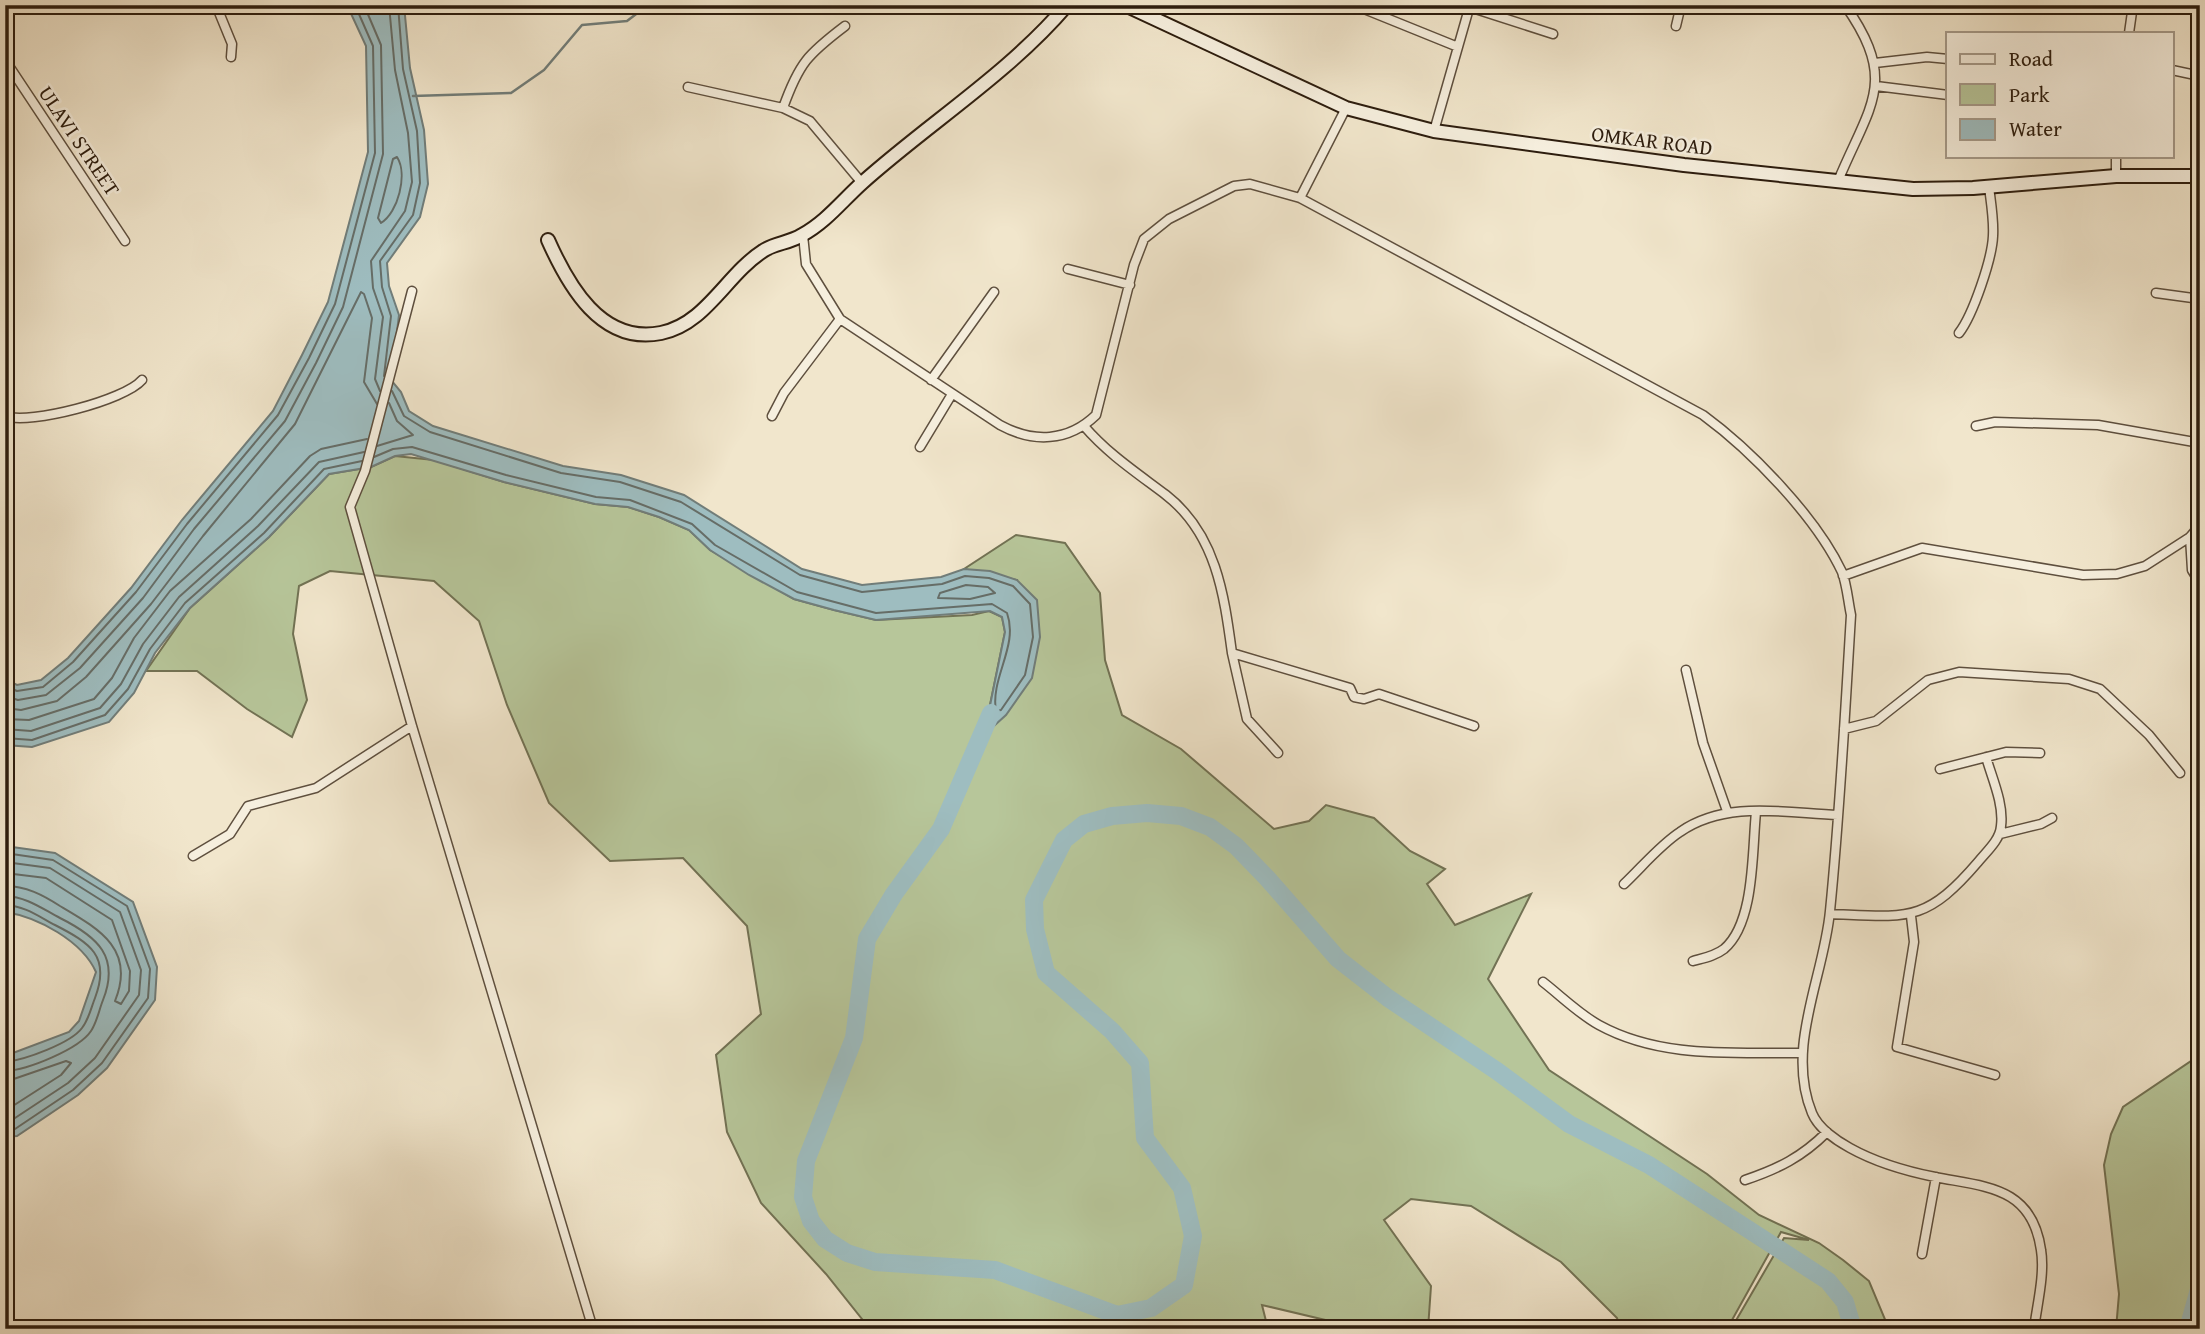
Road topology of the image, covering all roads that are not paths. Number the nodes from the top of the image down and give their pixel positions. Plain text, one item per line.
1 (216, 5) edge
2 (1067, 5) edge
3 (1125, 5) edge
4 (1681, 5) edge
5 (1844, 5) edge
6 (2133, 5) edge
7 (1467, 6) edge
8 (1359, 7) dead end
9 (845, 26) dead end
10 (1675, 26) dead end
11 (2129, 32) edge
12 (1553, 34) dead end
13 (1458, 47) junction
14 (231, 57) dead end
15 (1946, 59) edge
16 (5, 60) edge
17 (1875, 63) junction
18 (2174, 70) edge
19 (2200, 75) edge
20 (1876, 86) junction
21 (688, 87) dead end
22 (1946, 95) edge
23 (783, 108) junction
24 (1346, 108) junction
25 (1434, 131) junction
26 (2116, 158) edge
27 (2116, 176) junction
28 (2200, 176) edge
29 (1838, 181) junction
30 (862, 183) junction
31 (1989, 187) junction
32 (1300, 198) junction
33 (803, 235) junction
34 (548, 240) dead end
35 (125, 241) dead end
36 (1068, 269) dead end
37 (1130, 285) junction
38 (412, 291) dead end
39 (994, 292) dead end
40 (2156, 293) dead end
41 (2200, 299) edge
42 (840, 319) junction
43 (1959, 333) dead end
44 (142, 380) dead end
45 (931, 380) junction
46 (953, 394) junction
47 (5, 416) edge
48 (772, 416) dead end
49 (1084, 426) junction
50 (1976, 426) dead end
51 (2200, 443) edge
52 (920, 447) dead end
53 (2200, 525) edge
54 (2190, 537) junction
55 (1843, 576) junction
56 (2200, 583) edge
57 (1232, 653) junction
58 (1686, 670) dead end
59 (412, 726) junction
60 (1474, 726) dead end
61 (1844, 729) junction
62 (1278, 753) dead end
63 (2040, 753) dead end
64 (1986, 757) junction
65 (1940, 769) dead end
66 (2180, 773) dead end
67 (1727, 811) junction
68 (1756, 812) junction
69 (1838, 815) junction
70 (2052, 818) dead end
71 (2000, 834) junction
72 (193, 856) dead end
73 (1625, 884) dead end
74 (1830, 914) junction
75 (1911, 916) junction
76 (1693, 961) dead end
77 (1543, 982) dead end
78 (1801, 1053) junction
79 (1995, 1075) dead end
80 (1827, 1132) junction
81 (1936, 1177) junction
82 (1745, 1180) dead end
83 (1922, 1254) dead end
84 (593, 1329) edge
85 (2034, 1329) edge

1 - 14 street
2 - 30 street
3 - 24 street, OMKAR ROAD
4 - 10 street
5 - 17 street
6 - 11 street
7 - 12 street
7 - 13 street
8 - 13 street
9 - 23 street
13 - 25 street
15 - 17 street
16 - 35 street, ULAVI STREET
17 - 20 street
18 - 19 street
20 - 22 street
20 - 29 street
21 - 23 street
23 - 30 street
24 - 25 street, OMKAR ROAD
24 - 32 street
25 - 29 street, OMKAR ROAD
26 - 27 street
27 - 28 street, OMKAR ROAD
27 - 31 street, OMKAR ROAD
29 - 31 street, OMKAR ROAD
30 - 33 street
31 - 43 street
32 - 37 street
32 - 55 street
33 - 34 street
33 - 42 street
36 - 37 street
37 - 49 street
38 - 59 street
39 - 45 street
40 - 41 street
42 - 45 street
42 - 48 street
44 - 47 street
45 - 46 street
46 - 49 street
46 - 52 street
49 - 57 street
50 - 51 street
53 - 54 street
54 - 55 street
54 - 56 street
55 - 61 street
57 - 60 street
57 - 62 street
58 - 67 street
59 - 72 street
59 - 84 street
61 - 66 street
61 - 69 street
63 - 64 street
64 - 65 street
64 - 71 street
67 - 68 street
67 - 73 street
68 - 69 street
68 - 76 street
69 - 74 street
70 - 71 street
71 - 75 street
74 - 75 street
74 - 78 street
75 - 79 street
77 - 78 street
78 - 80 street
80 - 81 street
80 - 82 street
81 - 83 street
81 - 85 street

